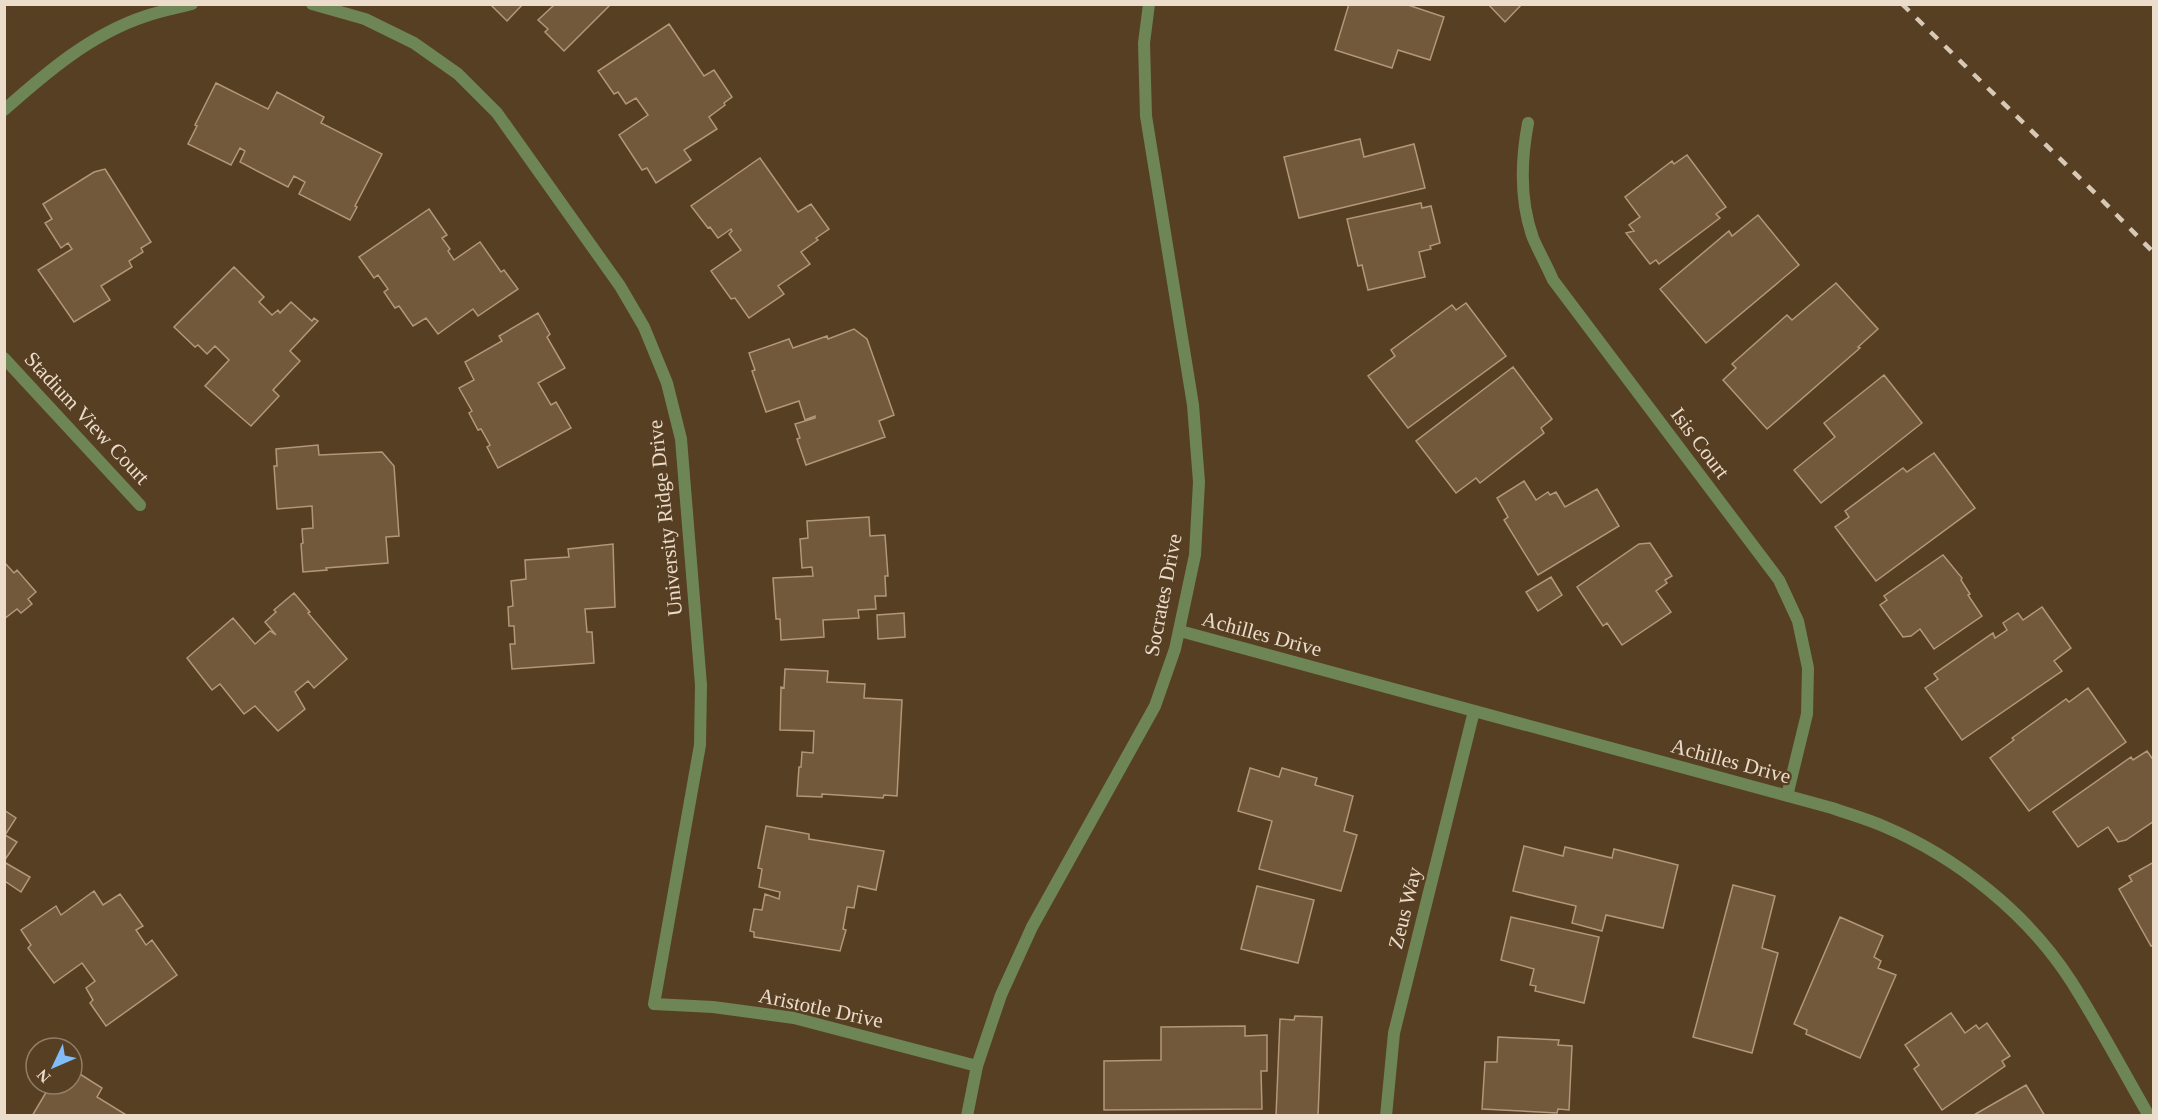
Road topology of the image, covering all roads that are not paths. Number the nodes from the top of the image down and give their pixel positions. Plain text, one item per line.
1 (192, 4) edge
2 (312, 4) edge
3 (1149, 4) edge
4 (4, 110) edge
5 (1528, 123) dead end
6 (4, 358) edge
7 (140, 505) dead end
8 (1180, 631) junction
9 (1474, 711) junction
10 (1787, 796) junction
11 (654, 1004) joint
12 (977, 1066) junction
13 (967, 1116) edge
14 (1386, 1116) edge
15 (2149, 1116) edge

1 - 4 street
2 - 11 street, University Ridge Drive
3 - 8 street, Socrates Drive
5 - 10 street, Isis Court
6 - 7 street, Stadium View Court
8 - 9 street, Achilles Drive
8 - 12 street, Socrates Drive
9 - 10 street, Achilles Drive
9 - 14 street, Zeus Way
10 - 15 street, Achilles Drive
11 - 12 street, Aristotle Drive
12 - 13 street, Socrates Drive

